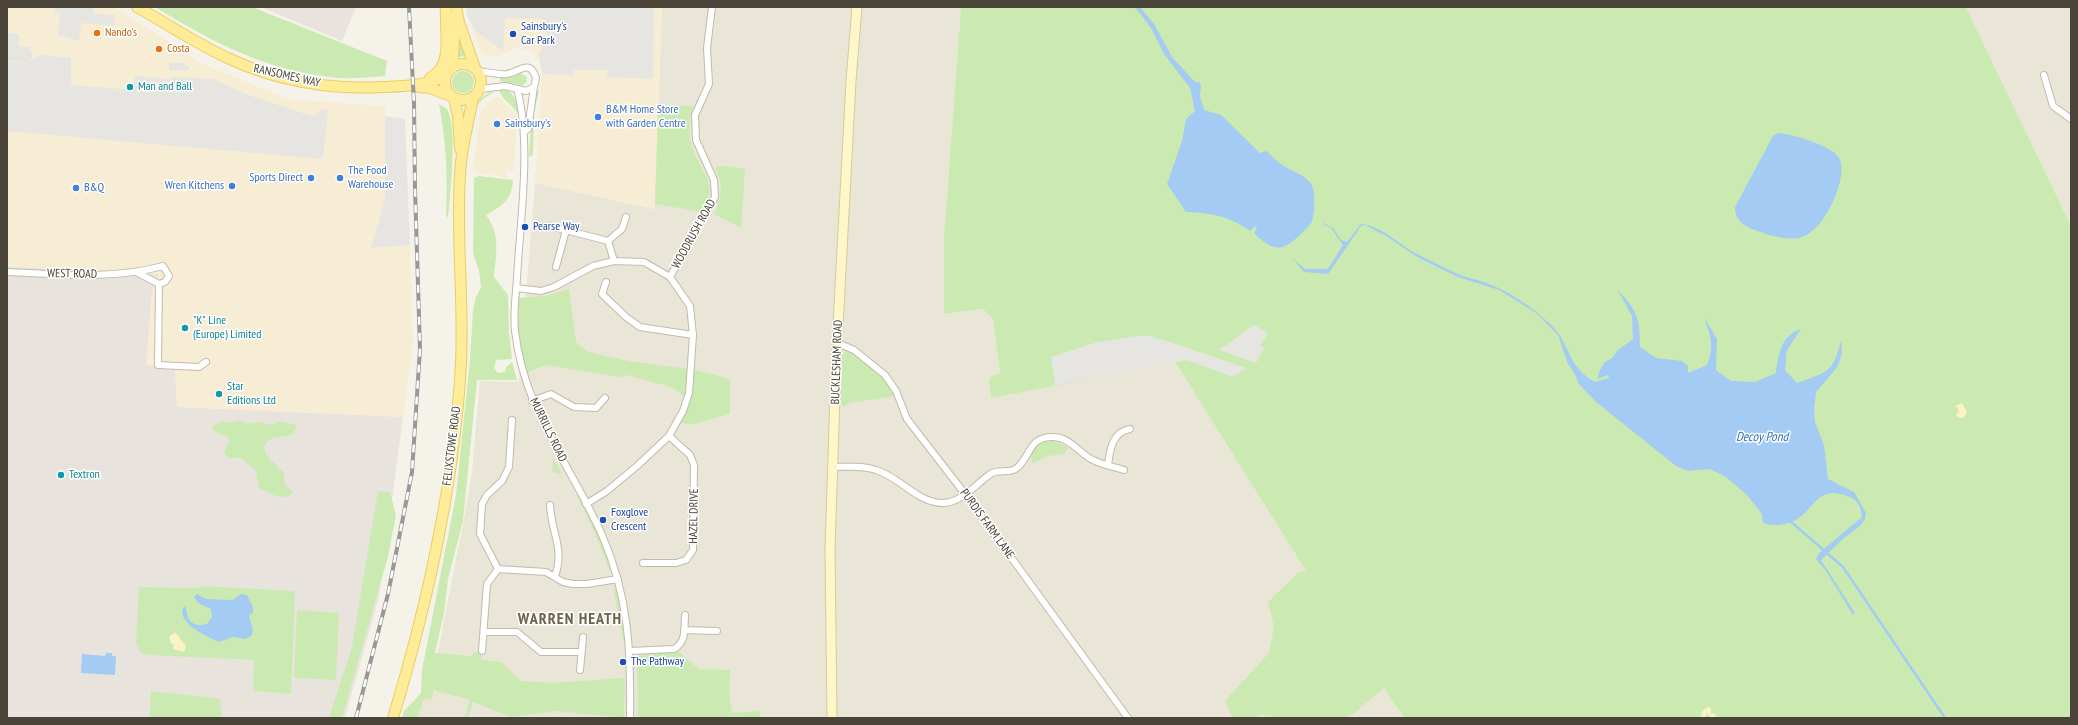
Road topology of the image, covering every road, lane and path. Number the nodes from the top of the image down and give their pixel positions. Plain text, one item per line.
1 (137, 7) edge
2 (446, 7) edge
3 (449, 7) edge
4 (456, 7) edge
5 (712, 7) edge
6 (857, 7) edge
7 (453, 66) junction
8 (477, 70) junction
9 (2044, 75) dead end
10 (445, 76) junction
11 (419, 84) junction
12 (403, 86) junction
13 (534, 87) junction
14 (480, 89) junction
15 (517, 89) junction
16 (453, 97) junction
17 (473, 98) junction
18 (2071, 119) edge
19 (524, 131) junction
20 (460, 167) junction
21 (626, 217) dead end
22 (550, 226) dead end
23 (566, 230) junction
24 (608, 241) junction
25 (614, 261) junction
26 (556, 267) dead end
27 (7, 272) edge
28 (138, 273) junction
29 (670, 277) junction
30 (606, 282) dead end
31 (159, 284) junction
32 (516, 288) junction
33 (693, 335) junction
34 (838, 343) junction
35 (206, 362) dead end
36 (606, 398) dead end
37 (532, 401) junction
38 (512, 420) dead end
39 (1130, 429) dead end
40 (669, 436) junction
41 (1108, 465) junction
42 (833, 467) junction
43 (1124, 470) dead end
44 (965, 494) junction
45 (586, 504) junction
46 (550, 505) dead end
47 (643, 563) dead end
48 (498, 569) junction
49 (555, 576) junction
50 (618, 579) junction
51 (685, 615) dead end
52 (684, 630) junction
53 (717, 631) dead end
54 (484, 632) junction
55 (583, 637) dead end
56 (630, 651) junction
57 (482, 652) dead end
58 (582, 652) junction
59 (580, 670) dead end
60 (393, 718) edge
61 (630, 718) edge
62 (832, 718) edge
63 (1128, 718) edge

1 - 12 main road, RANSOMES WAY
2 - 11 main road
3 - 7 main road
4 - 8 main road
5 - 29 street, WOODRUSH ROAD
6 - 34 street, BUCKLESHAM ROAD
7 - 8 main road
7 - 10 main road
8 - 13 street
8 - 14 main road
9 - 18 street
10 - 11 main road, RANSOMES WAY
10 - 16 main road
11 - 12 main road, RANSOMES WAY
12 - 16 main road, RANSOMES WAY
13 - 15 street
13 - 19 street, MURRILLS ROAD
14 - 15 street
14 - 17 main road
15 - 19 street, MURRILLS ROAD
16 - 17 main road
16 - 20 main road, FELIXSTOWE ROAD
17 - 20 main road, FELIXSTOWE ROAD
19 - 32 street, MURRILLS ROAD
20 - 60 main road, FELIXSTOWE ROAD
21 - 24 street
22 - 23 street
23 - 24 street
23 - 26 street
24 - 25 street
25 - 29 street
25 - 32 street
27 - 28 street, WEST ROAD
28 - 31 street
28 - 31 street, WEST ROAD
29 - 33 street
30 - 33 street
31 - 35 street
32 - 37 street, MURRILLS ROAD
33 - 40 street
34 - 42 street, BUCKLESHAM ROAD
34 - 44 street, PURDIS FARM LANE
36 - 37 street
37 - 45 street, MURRILLS ROAD
38 - 48 street
39 - 41 street
40 - 45 street
40 - 47 street, HAZEL DRIVE
41 - 43 street
41 - 44 street
42 - 44 street
42 - 62 street, BUCKLESHAM ROAD
44 - 63 street, PURDIS FARM LANE
45 - 50 street, MURRILLS ROAD
46 - 49 street
48 - 49 street
48 - 54 street
49 - 50 street
50 - 56 street, MURRILLS ROAD
51 - 52 street
52 - 53 street
52 - 56 street
54 - 57 street
54 - 58 street
55 - 58 street
56 - 61 street, MURRILLS ROAD
58 - 59 street

